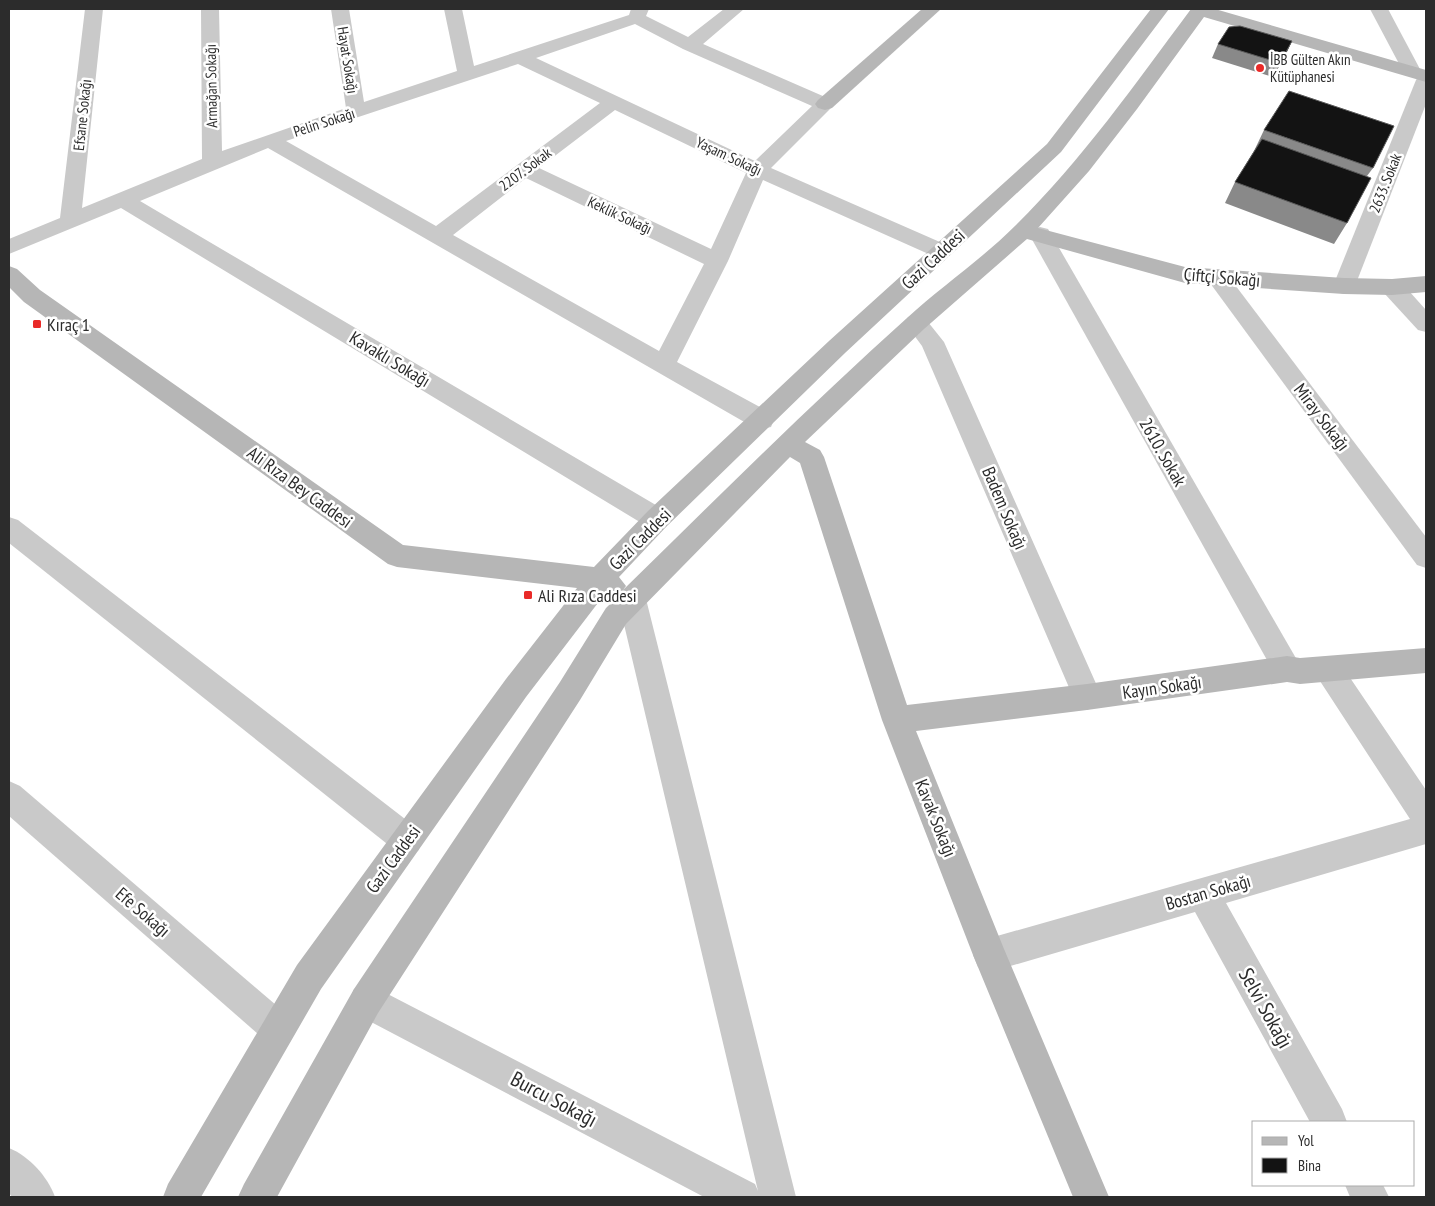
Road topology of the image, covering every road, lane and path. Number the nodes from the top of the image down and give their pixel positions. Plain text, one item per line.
1 (94, 9) edge
2 (210, 9) edge
3 (340, 9) edge
4 (453, 9) edge
5 (735, 9) edge
6 (932, 9) edge
7 (1160, 9) edge
8 (1200, 9) edge
9 (1379, 9) edge
10 (626, 14) edge
11 (690, 45) junction
12 (519, 57) junction
13 (467, 75) junction
14 (1421, 75) edge
15 (613, 102) junction
16 (825, 104) junction
17 (356, 111) junction
18 (269, 140) junction
19 (212, 162) junction
20 (524, 170) junction
21 (758, 170) junction
22 (124, 200) junction
23 (70, 222) junction
24 (1031, 233) junction
25 (437, 236) junction
26 (9, 247) edge
27 (941, 251) junction
28 (717, 261) junction
29 (9, 274) edge
30 (1218, 278) junction
31 (1426, 284) edge
32 (1344, 286) junction
33 (1392, 287) junction
34 (916, 323) junction
35 (1426, 324) edge
36 (664, 365) junction
37 (762, 420) junction
38 (787, 444) junction
39 (657, 519) junction
40 (9, 528) edge
41 (1426, 557) edge
42 (600, 579) junction
43 (632, 599) junction
44 (1426, 660) edge
45 (1287, 669) junction
46 (1328, 669) junction
47 (1087, 697) junction
48 (897, 720) junction
49 (9, 796) edge
50 (1426, 816) edge
51 (1426, 829) edge
52 (407, 840) junction
53 (1203, 894) junction
54 (990, 955) junction
55 (366, 1001) junction
56 (278, 1029) junction
57 (1328, 1121) edge
58 (9, 1166) edge
59 (37, 1197) edge
60 (181, 1197) edge
61 (257, 1197) edge
62 (742, 1197) edge
63 (778, 1197) edge
64 (1091, 1197) edge

1 - 23 street, Efsane Sokağı
2 - 19 street, Armağan Sokağı
3 - 17 street, Hayat Sokağı
4 - 13 street
5 - 11 street
6 - 16 main road
7 - 27 main road, Gazi Caddesi
8 - 14 main road
8 - 24 main road, Gazi Caddesi
9 - 14 street
10 - 11 street
10 - 12 street, Pelin Sokağı
11 - 16 street
12 - 13 street, Pelin Sokağı
12 - 15 street, Yaşam Sokağı
13 - 17 street, Pelin Sokağı
14 - 32 street, 2633. Sokak
15 - 20 street, 2207. Sokak
15 - 21 street, Yaşam Sokağı
16 - 21 street
17 - 18 street, Pelin Sokağı
18 - 19 street, Pelin Sokağı
18 - 25 street
19 - 22 street, Pelin Sokağı
20 - 25 street, 2207. Sokak
20 - 28 street, Keklik Sokağı
21 - 27 street, Yaşam Sokağı
21 - 28 street
22 - 23 street, Pelin Sokağı
22 - 39 street, Kavaklı Sokağı
23 - 26 street, Pelin Sokağı
24 - 30 main road, Çiftçi Sokağı
24 - 34 main road, Gazi Caddesi
24 - 45 street, 2610. Sokak
25 - 36 street
27 - 37 main road, Gazi Caddesi
28 - 36 street
29 - 42 main road, Ali Rıza Bey Caddesi
30 - 32 main road, Çiftçi Sokağı
30 - 41 street, Miray Sokağı
31 - 33 main road, Çiftçi Sokağı
32 - 33 main road, Çiftçi Sokağı
33 - 35 street
34 - 38 main road, Gazi Caddesi
34 - 47 street, Badem Sokağı
36 - 37 street
37 - 39 main road, Gazi Caddesi
38 - 43 main road, Gazi Caddesi
38 - 48 main road, Kavak Sokağı
39 - 42 main road, Gazi Caddesi
40 - 52 street
42 - 43 main road, Ali Rıza Bey Caddesi
42 - 52 main road, Gazi Caddesi
43 - 55 main road, Gazi Caddesi
43 - 63 street
44 - 46 main road, Kayın Sokağı
45 - 46 main road, Kayın Sokağı
45 - 47 main road, Kayın Sokağı
46 - 50 street
47 - 48 main road, Kayın Sokağı
48 - 54 main road, Kavak Sokağı
49 - 56 street, Efe Sokağı
51 - 53 street, Bostan Sokağı
52 - 56 main road, Gazi Caddesi
53 - 54 street, Bostan Sokağı
53 - 57 street, Selvi Sokağı
54 - 64 main road, Kavak Sokağı
55 - 61 main road, Gazi Caddesi
55 - 62 street, Burcu Sokağı
56 - 60 main road, Gazi Caddesi
58 - 59 street

